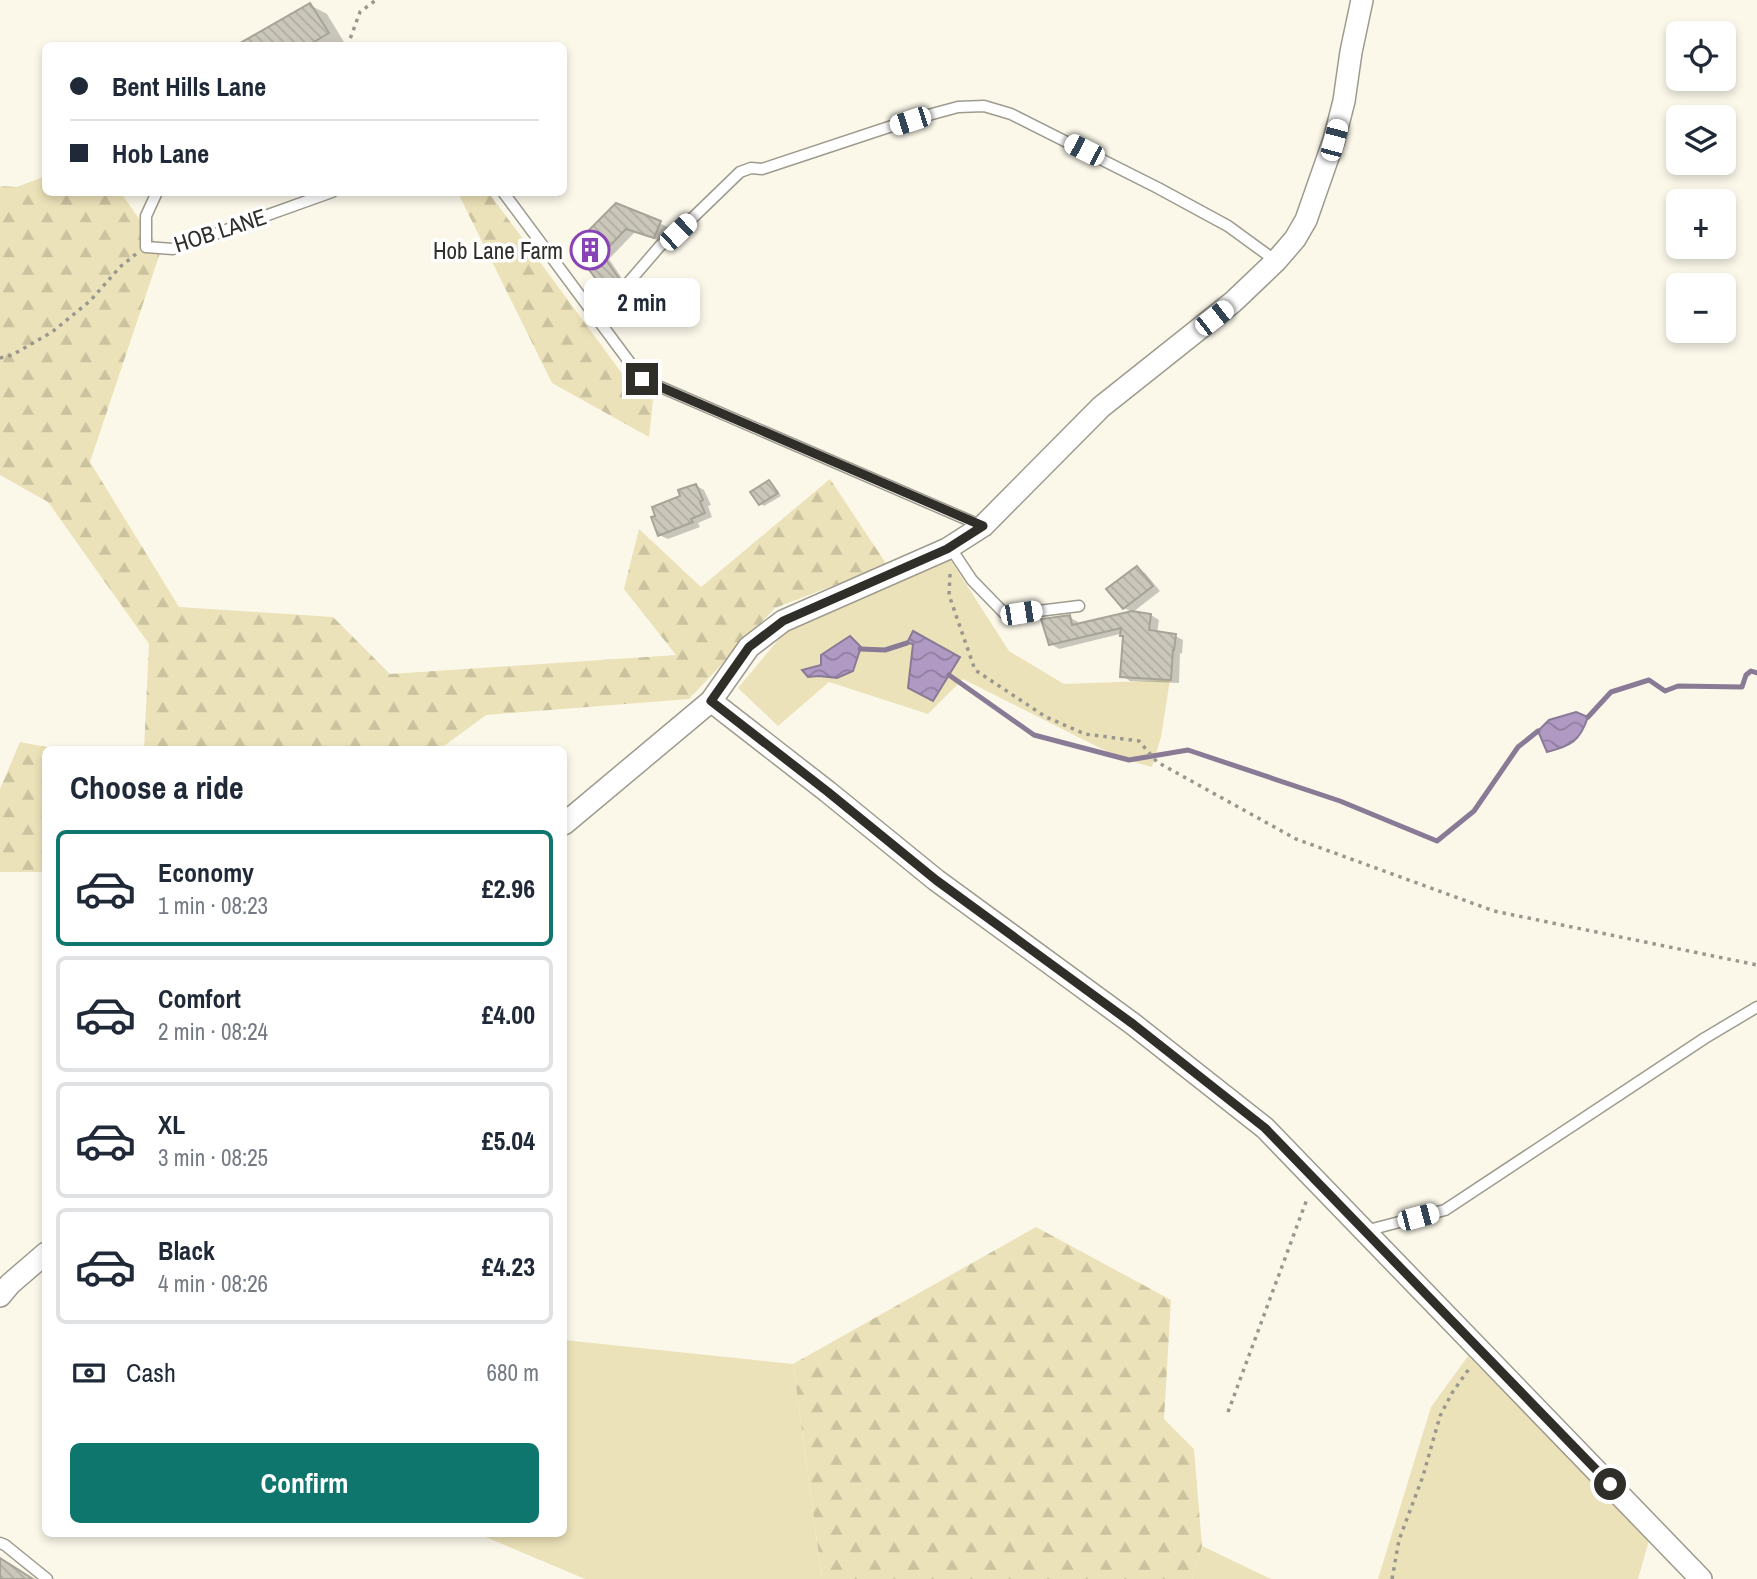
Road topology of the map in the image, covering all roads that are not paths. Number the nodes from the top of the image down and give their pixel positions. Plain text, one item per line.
1 (1362, 0) edge
2 (155, 196) edge
3 (321, 196) edge
4 (506, 196) edge
5 (1276, 261) junction
6 (597, 319) junction
7 (983, 526) junction
8 (946, 549) junction
9 (1079, 606) dead end
10 (711, 701) junction
11 (567, 821) edge
12 (1757, 1007) edge
13 (1365, 1231) junction
14 (42, 1256) edge
15 (0, 1296) edge
16 (0, 1543) edge
17 (47, 1579) edge
18 (1701, 1579) edge

1 - 5 street
2 - 3 lane, HOB LANE
4 - 6 lane
5 - 6 lane
5 - 7 street
6 - 7 lane
7 - 8 street
8 - 9 lane
8 - 10 street
10 - 11 street
10 - 13 street
12 - 13 lane
13 - 18 street
14 - 15 street
16 - 17 lane

